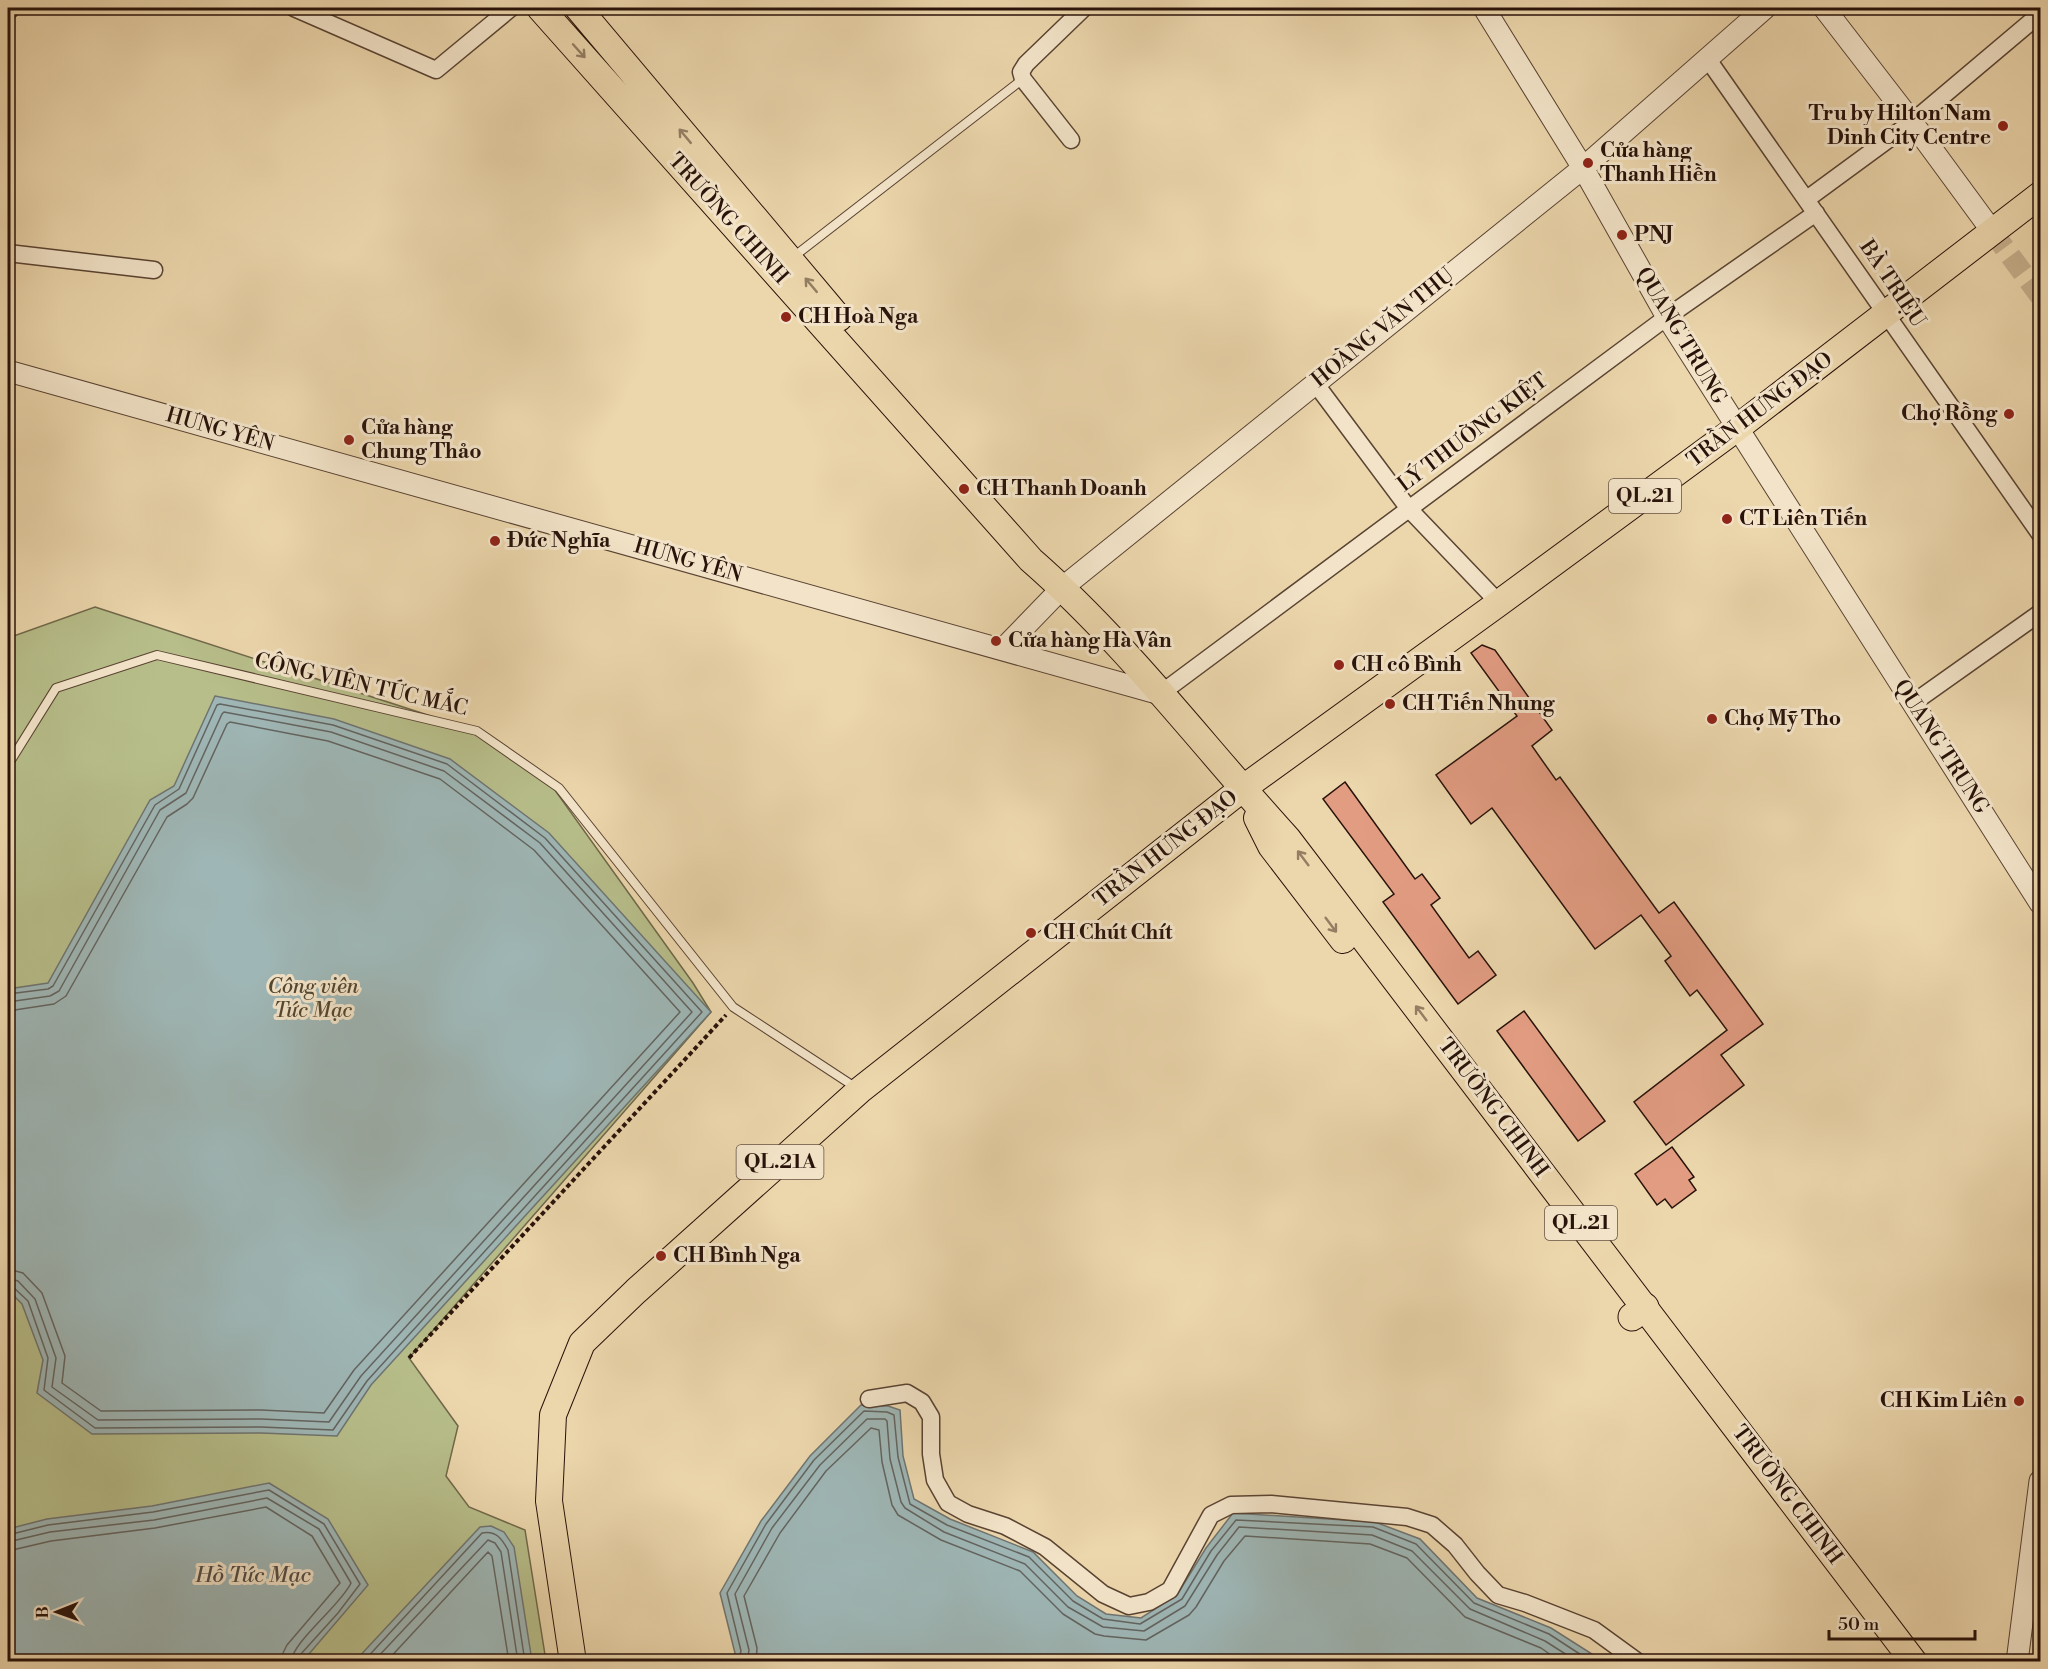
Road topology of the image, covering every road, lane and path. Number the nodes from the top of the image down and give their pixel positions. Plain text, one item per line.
1 (294, 8) edge
2 (511, 8) edge
3 (540, 8) edge
4 (578, 8) edge
5 (1084, 8) edge
6 (1484, 8) edge
7 (1765, 8) edge
8 (1824, 8) edge
9 (2039, 13) edge
10 (1707, 58) junction
11 (1023, 79) junction
12 (1912, 122) junction
13 (1071, 140) dead end
14 (1583, 168) junction
15 (2040, 195) edge
16 (1812, 206) junction
17 (1992, 231) junction
18 (8, 253) edge
19 (790, 260) junction
20 (154, 270) dead end
21 (1886, 315) junction
22 (1668, 317) junction
23 (853, 347) junction
24 (8, 371) edge
25 (1315, 383) junction
26 (1737, 428) junction
27 (1409, 509) junction
28 (2040, 534) edge
29 (1062, 588) junction
30 (1499, 603) junction
31 (2040, 613) edge
32 (1003, 649) junction
33 (1160, 694) junction
34 (1913, 704) junction
35 (8, 765) edge
36 (1242, 789) junction
37 (2040, 903) edge
38 (733, 1007) junction
39 (860, 1090) junction
40 (1638, 1312) junction
41 (409, 1358) dead end
42 (869, 1399) dead end
43 (2040, 1481) edge
44 (573, 1662) edge
45 (1638, 1662) edge
46 (1895, 1662) edge
47 (1914, 1662) edge
48 (2017, 1662) edge

1 - 2 street
3 -> 23 main road, TRƯỜNG CHINH
19 -> 4 main road, TRƯỜNG CHINH
5 - 11 street
6 - 14 street, QUANG TRUNG
7 - 10 street, HOÀNG VĂN THỤ
8 - 12 street
9 - 12 street, LÝ THƯỜNG KIỆT
10 - 14 street, HOÀNG VĂN THỤ
10 - 16 street, BÀ TRIỆU
11 - 13 street
11 - 19 lane
12 - 16 street, LÝ THƯỜNG KIỆT
12 - 17 street
14 - 22 street, QUANG TRUNG
14 - 25 street, HOÀNG VĂN THỤ
15 - 17 main road, TRẦN HƯNG ĐẠO / QL.21
16 - 21 street, BÀ TRIỆU
16 - 22 street, LÝ THƯỜNG KIỆT
17 - 21 main road, TRẦN HƯNG ĐẠO / QL.21
18 - 20 street
23 -> 19 main road, TRƯỜNG CHINH
21 - 26 main road, TRẦN HƯNG ĐẠO / QL.21
21 - 28 street, BÀ TRIỆU
22 - 26 street, QUANG TRUNG
22 - 27 street, LÝ THƯỜNG KIỆT
23 - 29 main road, TRƯỜNG CHINH
24 - 32 street, HƯNG YÊN
25 - 27 street
25 - 29 street, HOÀNG VĂN THỤ
26 - 30 main road, TRẦN HƯNG ĐẠO / QL.21
26 - 34 street, QUANG TRUNG
27 - 30 street
27 - 33 street, LÝ THƯỜNG KIỆT
29 - 32 street, HOÀNG VĂN THỤ
29 - 33 main road, TRƯỜNG CHINH
30 - 36 main road, TRẦN HƯNG ĐẠO / QL.21
31 - 34 street
32 - 33 street, HƯNG YÊN
33 - 36 main road, TRƯỜNG CHINH
34 - 37 street, QUANG TRUNG
35 - 38 lane, CÔNG VIÊN TỨC MẮC
36 - 39 main road, TRẦN HƯNG ĐẠO / QL.21A
36 - 40 main road, TRƯỜNG CHINH / QL.21
38 - 39 lane, CÔNG VIÊN TỨC MẮC
38 - 41 path
39 - 44 main road, TRẦN HƯNG ĐẠO / QL.21A
40 - 46 main road, TRƯỜNG CHINH / QL.21
40 - 47 main road, TRƯỜNG CHINH / QL.21
42 - 45 street
43 - 48 street

